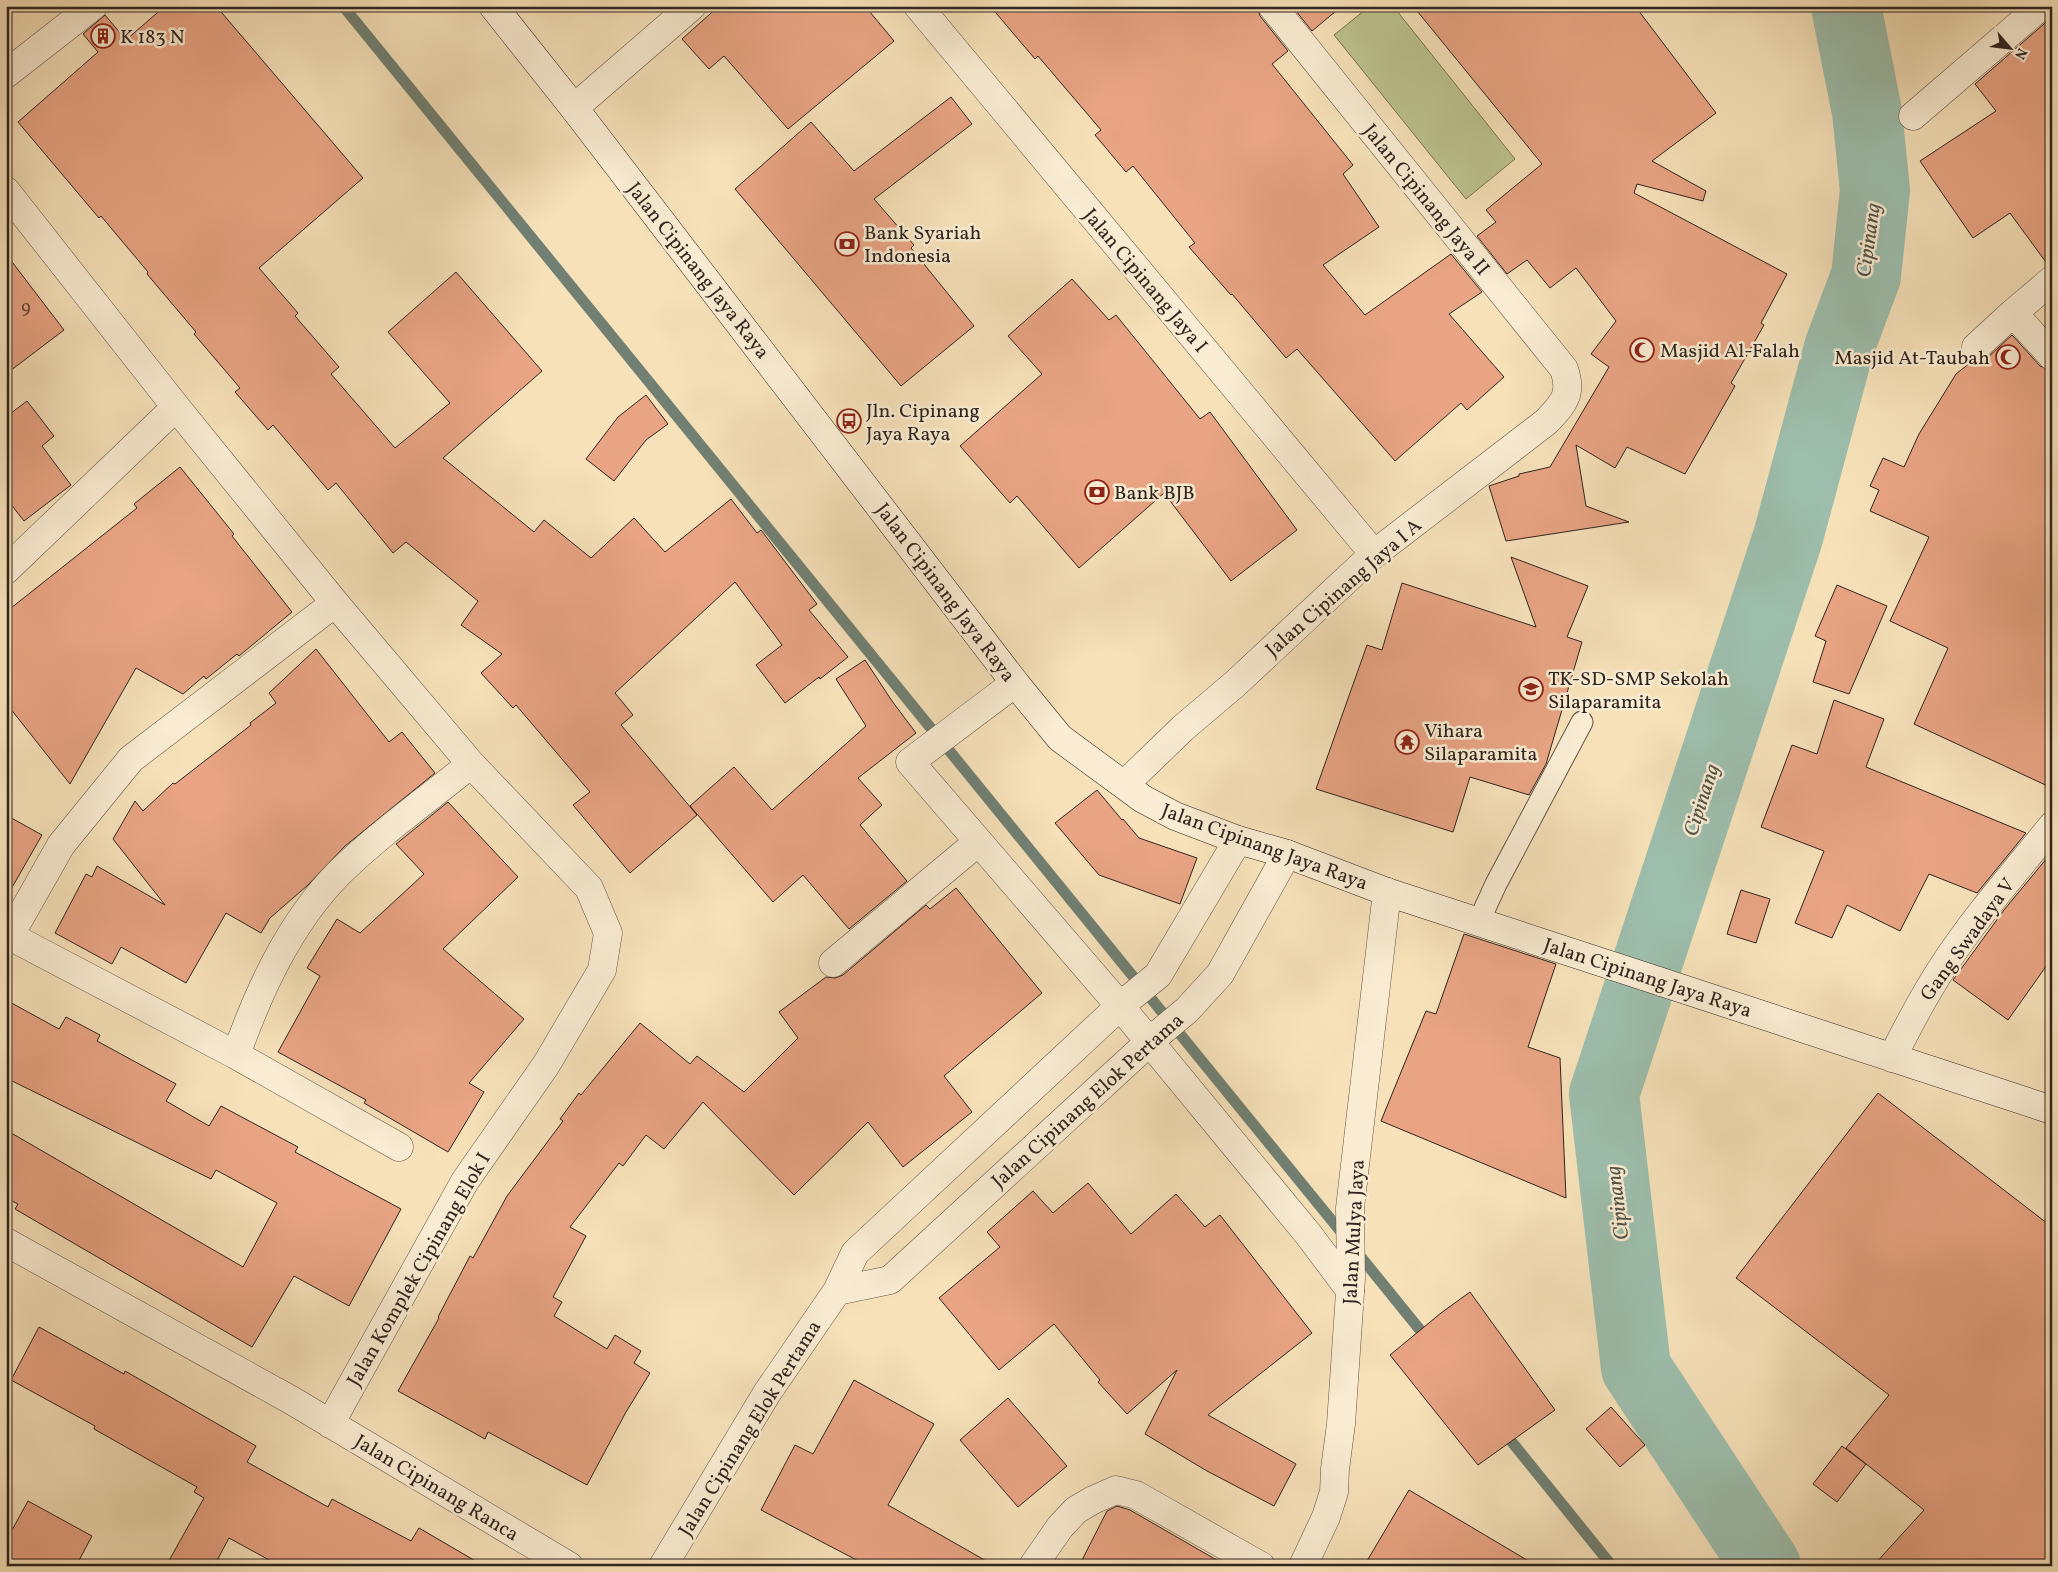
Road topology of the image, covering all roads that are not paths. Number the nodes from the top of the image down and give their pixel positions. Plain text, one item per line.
1 (93, 6) edge
2 (493, 6) edge
3 (692, 6) edge
4 (918, 6) edge
5 (1272, 6) edge
6 (2041, 6) edge
7 (6, 74) edge
8 (574, 108) junction
9 (1913, 116) dead end
10 (6, 191) edge
11 (2052, 280) edge
12 (2012, 313) junction
13 (1976, 347) dead end
14 (2052, 356) edge
15 (1566, 396) joint
16 (176, 407) junction
17 (1374, 554) junction
18 (9, 561) edge
19 (335, 603) junction
20 (1015, 682) junction
21 (1582, 722) dead end
22 (472, 764) junction
23 (1125, 784) junction
24 (2052, 826) edge
25 (1238, 840) junction
26 (978, 842) junction
27 (1287, 854) junction
28 (1388, 892) junction
29 (1479, 921) junction
30 (8, 934) edge
31 (833, 963) dead end
32 (1124, 1003) junction
33 (1153, 1039) junction
34 (236, 1055) junction
35 (1892, 1058) junction
36 (2052, 1110) edge
37 (399, 1148) dead end
38 (6, 1242) edge
39 (1350, 1284) junction
40 (837, 1291) junction
41 (330, 1424) junction
42 (570, 1566) edge
43 (663, 1566) edge
44 (1033, 1566) edge
45 (1262, 1566) edge
46 (1303, 1566) edge

1 - 7 street
2 - 8 street, Jalan Cipinang Jaya Raya
3 - 8 street
4 - 17 street, Jalan Cipinang Jaya I
5 - 15 street, Jalan Cipinang Jaya II
6 - 9 street
8 - 20 street, Jalan Cipinang Jaya Raya
10 - 16 street, Jalan Komplek Cipinang Elok I
11 - 12 street
12 - 13 street
12 - 14 street
15 - 17 street, Jalan Cipinang Jaya I A
16 - 18 street
16 - 19 street, Jalan Komplek Cipinang Elok I
17 - 23 street, Jalan Cipinang Jaya I A
19 - 22 street, Jalan Komplek Cipinang Elok I
19 - 30 street
20 - 23 street, Jalan Cipinang Jaya Raya
20 - 26 street
21 - 29 lane
22 - 34 street
22 - 41 street, Jalan Komplek Cipinang Elok I
23 - 25 street, Jalan Cipinang Jaya Raya
24 - 35 street, Gang Swadaya V
25 - 27 street, Jalan Cipinang Jaya Raya
25 - 32 street, Jalan Cipinang Elok Pertama
26 - 31 street
26 - 32 street
27 - 28 street, Jalan Cipinang Jaya Raya
27 - 33 street, Jalan Cipinang Elok Pertama
28 - 29 street, Jalan Cipinang Jaya Raya
28 - 39 street, Jalan Mulya Jaya
29 - 35 street, Jalan Cipinang Jaya Raya
30 - 34 street
32 - 33 street
32 - 40 street, Jalan Cipinang Elok Pertama
33 - 39 street
33 - 40 street, Jalan Cipinang Elok Pertama
34 - 37 street
35 - 36 street, Jalan Cipinang Jaya Raya
38 - 41 street
39 - 46 street, Jalan Mulya Jaya
40 - 43 street, Jalan Cipinang Elok Pertama
41 - 42 street, Jalan Cipinang Ranca
44 - 45 street

